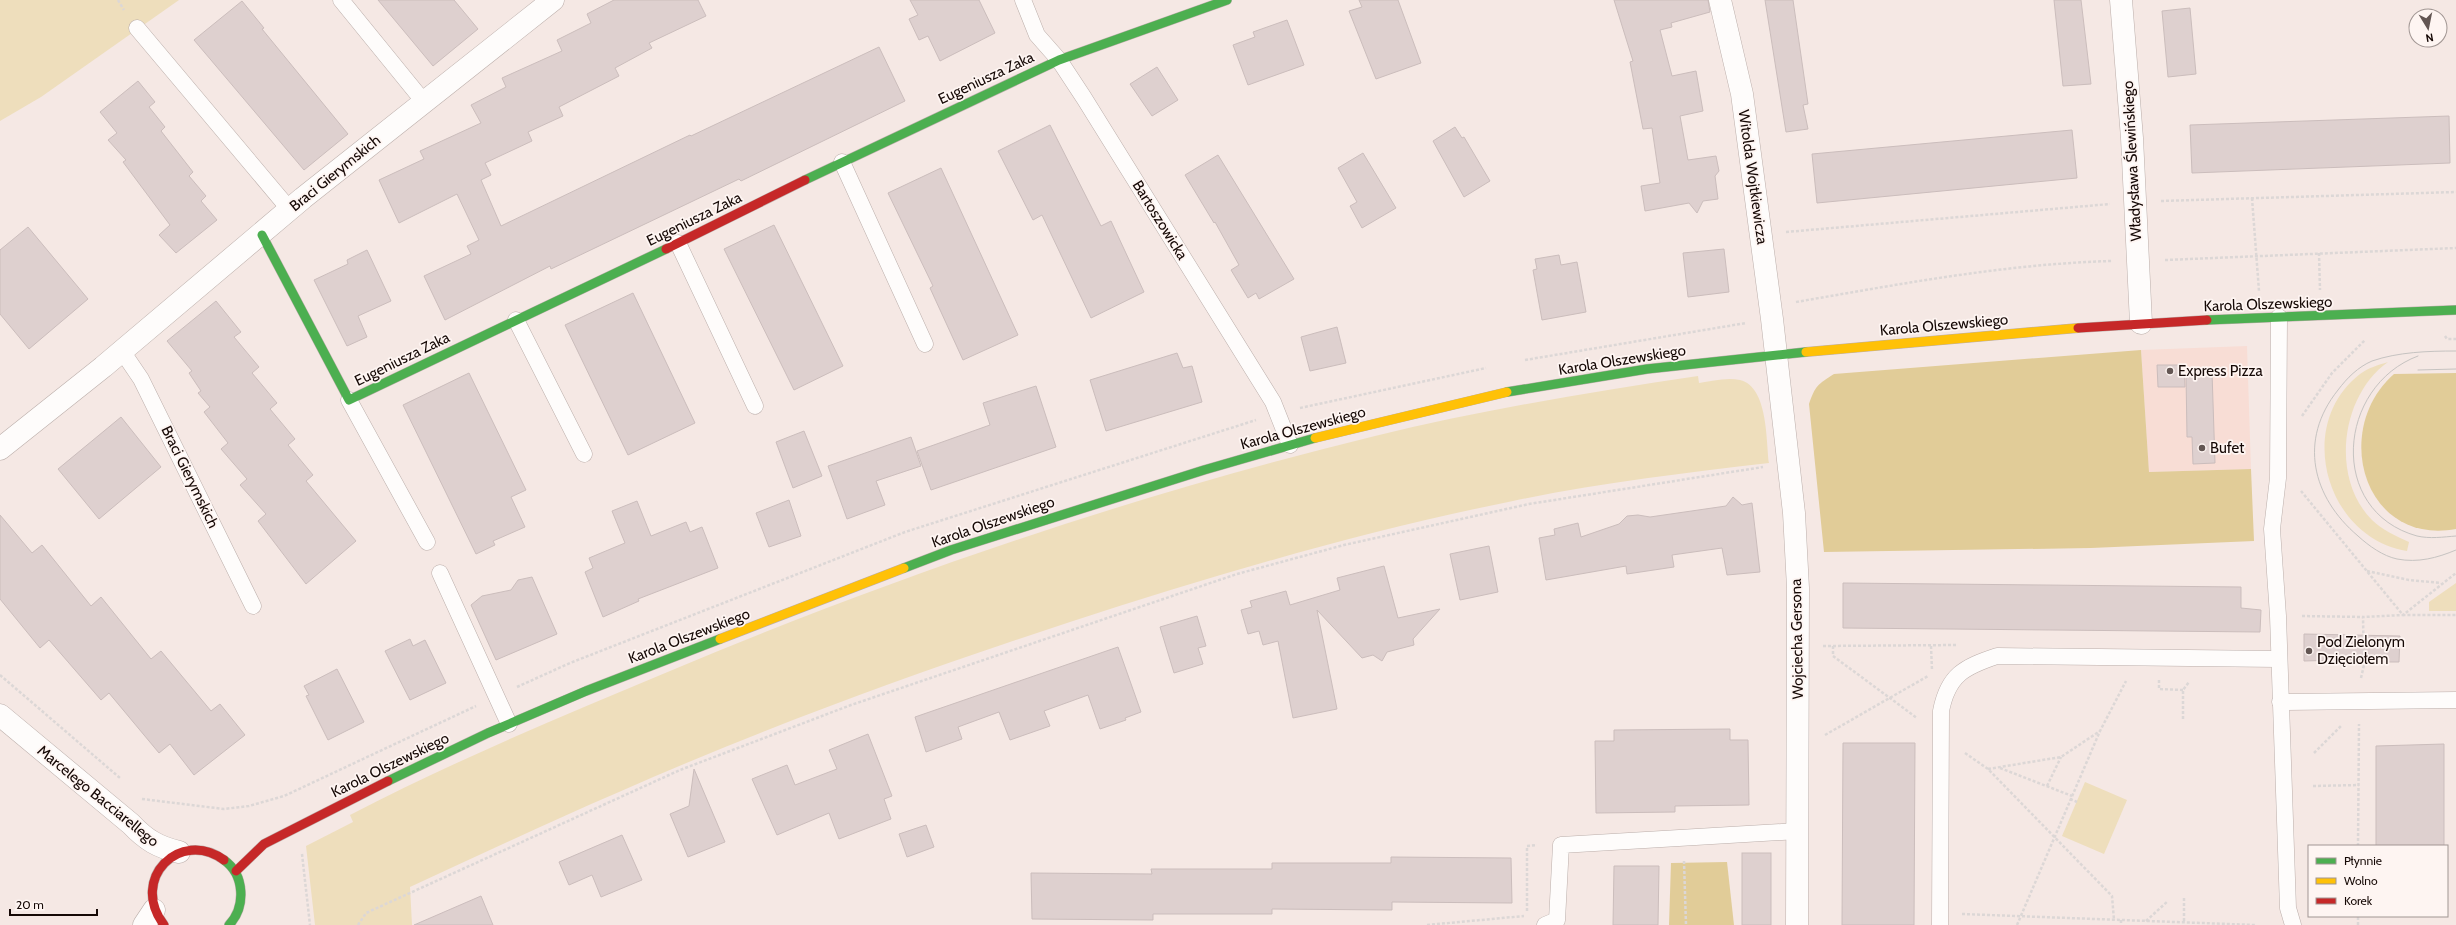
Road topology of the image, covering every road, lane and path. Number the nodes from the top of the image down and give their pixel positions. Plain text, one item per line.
1 (341, 0) edge
2 (553, 0) edge
3 (1023, 0) edge
4 (1227, 0) edge
5 (1720, 0) edge
6 (2121, 0) edge
7 (137, 28) dead end
8 (1058, 60) junction
9 (424, 102) junction
10 (842, 162) junction
11 (2252, 198) dead end
12 (290, 210) junction
13 (262, 235) junction
14 (678, 243) junction
15 (2456, 248) edge
16 (2319, 253) junction
17 (2257, 256) junction
18 (2163, 260) dead end
19 (2114, 261) dead end
20 (2260, 292) dead end
21 (2320, 297) dead end
22 (1789, 303) dead end
23 (2456, 310) edge
24 (2279, 317) junction
25 (516, 320) junction
26 (2141, 323) junction
27 (2443, 334) dead end
28 (2367, 336) dead end
29 (2456, 339) edge
30 (924, 344) dead end
31 (122, 351) junction
32 (1776, 355) junction
33 (349, 400) junction
34 (755, 406) dead end
35 (2301, 417) dead end
36 (1290, 445) junction
37 (0, 449) edge
38 (584, 454) dead end
39 (1788, 463) junction
40 (2295, 485) dead end
41 (427, 542) dead end
42 (2367, 571) junction
43 (440, 573) dead end
44 (2456, 573) edge
45 (2442, 583) junction
46 (253, 606) dead end
47 (2403, 615) junction
48 (2456, 615) edge
49 (2278, 616) junction
50 (2363, 617) junction
51 (1960, 645) dead end
52 (1822, 646) dead end
53 (1833, 646) junction
54 (2135, 658) junction
55 (2278, 660) junction
56 (1932, 674) dead end
57 (0, 675) edge
58 (1888, 699) junction
59 (2456, 700) edge
60 (2280, 702) junction
61 (2359, 707) junction
62 (0, 715) edge
63 (1920, 720) dead end
64 (509, 724) junction
65 (2100, 731) junction
66 (1822, 736) dead end
67 (1942, 738) junction
68 (2314, 753) dead end
69 (2061, 756) junction
70 (1998, 768) junction
71 (1988, 769) junction
72 (125, 782) dead end
73 (2359, 785) junction
74 (2047, 786) junction
75 (2313, 786) dead end
76 (137, 793) dead end
77 (143, 798) dead end
78 (2071, 798) junction
79 (2077, 802) dead end
80 (294, 829) junction
81 (1798, 831) junction
82 (2055, 836) junction
83 (144, 837) junction
84 (1684, 838) junction
85 (264, 844) junction
86 (1561, 845) junction
87 (2358, 845) edge
88 (243, 850) dead end
89 (179, 852) junction
90 (160, 866) junction
91 (236, 871) junction
92 (2184, 898) dead end
93 (2168, 901) dead end
94 (2020, 916) junction
95 (1940, 919) edge
96 (154, 920) edge
97 (2108, 920) junction
98 (2114, 920) junction
99 (2121, 920) junction
100 (2146, 921) junction
101 (2184, 922) junction
102 (1552, 923) edge
103 (2205, 924) edge
104 (230, 925) edge
105 (310, 925) edge
106 (358, 925) edge
107 (1427, 925) edge
108 (1686, 925) edge
109 (1797, 925) edge
110 (2017, 925) edge
111 (2108, 925) edge
112 (2121, 925) edge
113 (2254, 925) edge
114 (2293, 925) edge

1 - 9 lane
2 - 9 street, Braci Gierymskich
3 - 8 lane, Bartoszowicka
4 - 8 street, Eugeniusza Zaka
5 - 32 street, Witolda Wojtkiewicza
6 - 26 street, Władysława Ślewińskiego
7 - 12 lane
8 - 10 street, Eugeniusza Zaka
8 - 36 lane, Bartoszowicka
9 - 12 street, Braci Gierymskich
10 - 14 street, Eugeniusza Zaka
10 - 30 lane
11 - 17 path
12 - 13 street, Braci Gierymskich
13 - 31 street, Braci Gierymskich
13 - 33 street, Eugeniusza Zaka
14 - 25 street, Eugeniusza Zaka
14 - 34 lane
15 - 16 path
16 - 17 path
16 - 21 path
17 - 18 path
17 - 20 path
19 - 22 path
23 - 24 street, Karola Olszewskiego
24 - 26 street, Karola Olszewskiego
24 - 49 lane
25 - 33 street, Eugeniusza Zaka
25 - 38 lane
26 - 32 street, Karola Olszewskiego
27 - 29 path
28 - 35 path
31 - 37 street, Braci Gierymskich
31 - 46 lane, Braci Gierymskich
32 - 36 street, Karola Olszewskiego
32 - 39 street, Wojciecha Gersona
33 - 41 lane
36 - 64 street, Karola Olszewskiego
39 - 81 street, Wojciecha Gersona
39 - 106 path
40 - 42 path
42 - 45 path
42 - 47 path
43 - 64 lane
44 - 45 path
45 - 47 path
47 - 48 path
47 - 50 path
49 - 50 path
49 - 55 lane
50 - 61 path
51 - 53 path
52 - 53 path
53 - 58 path
54 - 55 lane
54 - 65 path
54 - 67 lane
55 - 60 lane
56 - 58 path
57 - 72 path
58 - 63 path
58 - 66 path
59 - 61 lane
60 - 61 lane
60 - 114 lane
61 - 68 path
61 - 73 path
62 - 83 street, Marcelego Bacciarellego
64 - 80 street, Karola Olszewskiego
65 - 69 path
65 - 78 path
67 - 71 path
67 - 95 lane
69 - 70 path
69 - 74 path
70 - 71 path
70 - 74 path
71 - 82 path
73 - 75 path
73 - 87 path
74 - 78 path
76 - 77 path
78 - 79 path
78 - 82 path
80 - 85 street, Karola Olszewskiego
80 - 105 path
81 - 84 lane
81 - 109 street, Wojciecha Gersona
82 - 94 path
82 - 98 path
83 - 89 street, Marcelego Bacciarellego
83 - 90 street
84 - 86 lane
84 - 108 path
85 - 88 street
85 - 91 street, Karola Olszewskiego
86 - 102 lane
86 - 107 path
89 - 90 street
89 - 91 street, Marcelego Bacciarellego
90 - 96 street
91 - 104 street, Marcelego Bacciarellego
92 - 101 path
93 - 100 path
94 - 95 path
94 - 97 path
94 - 110 path
97 - 98 path
97 - 111 path
98 - 99 path
99 - 100 path
99 - 112 path
100 - 101 path
101 - 103 path
103 - 113 path

